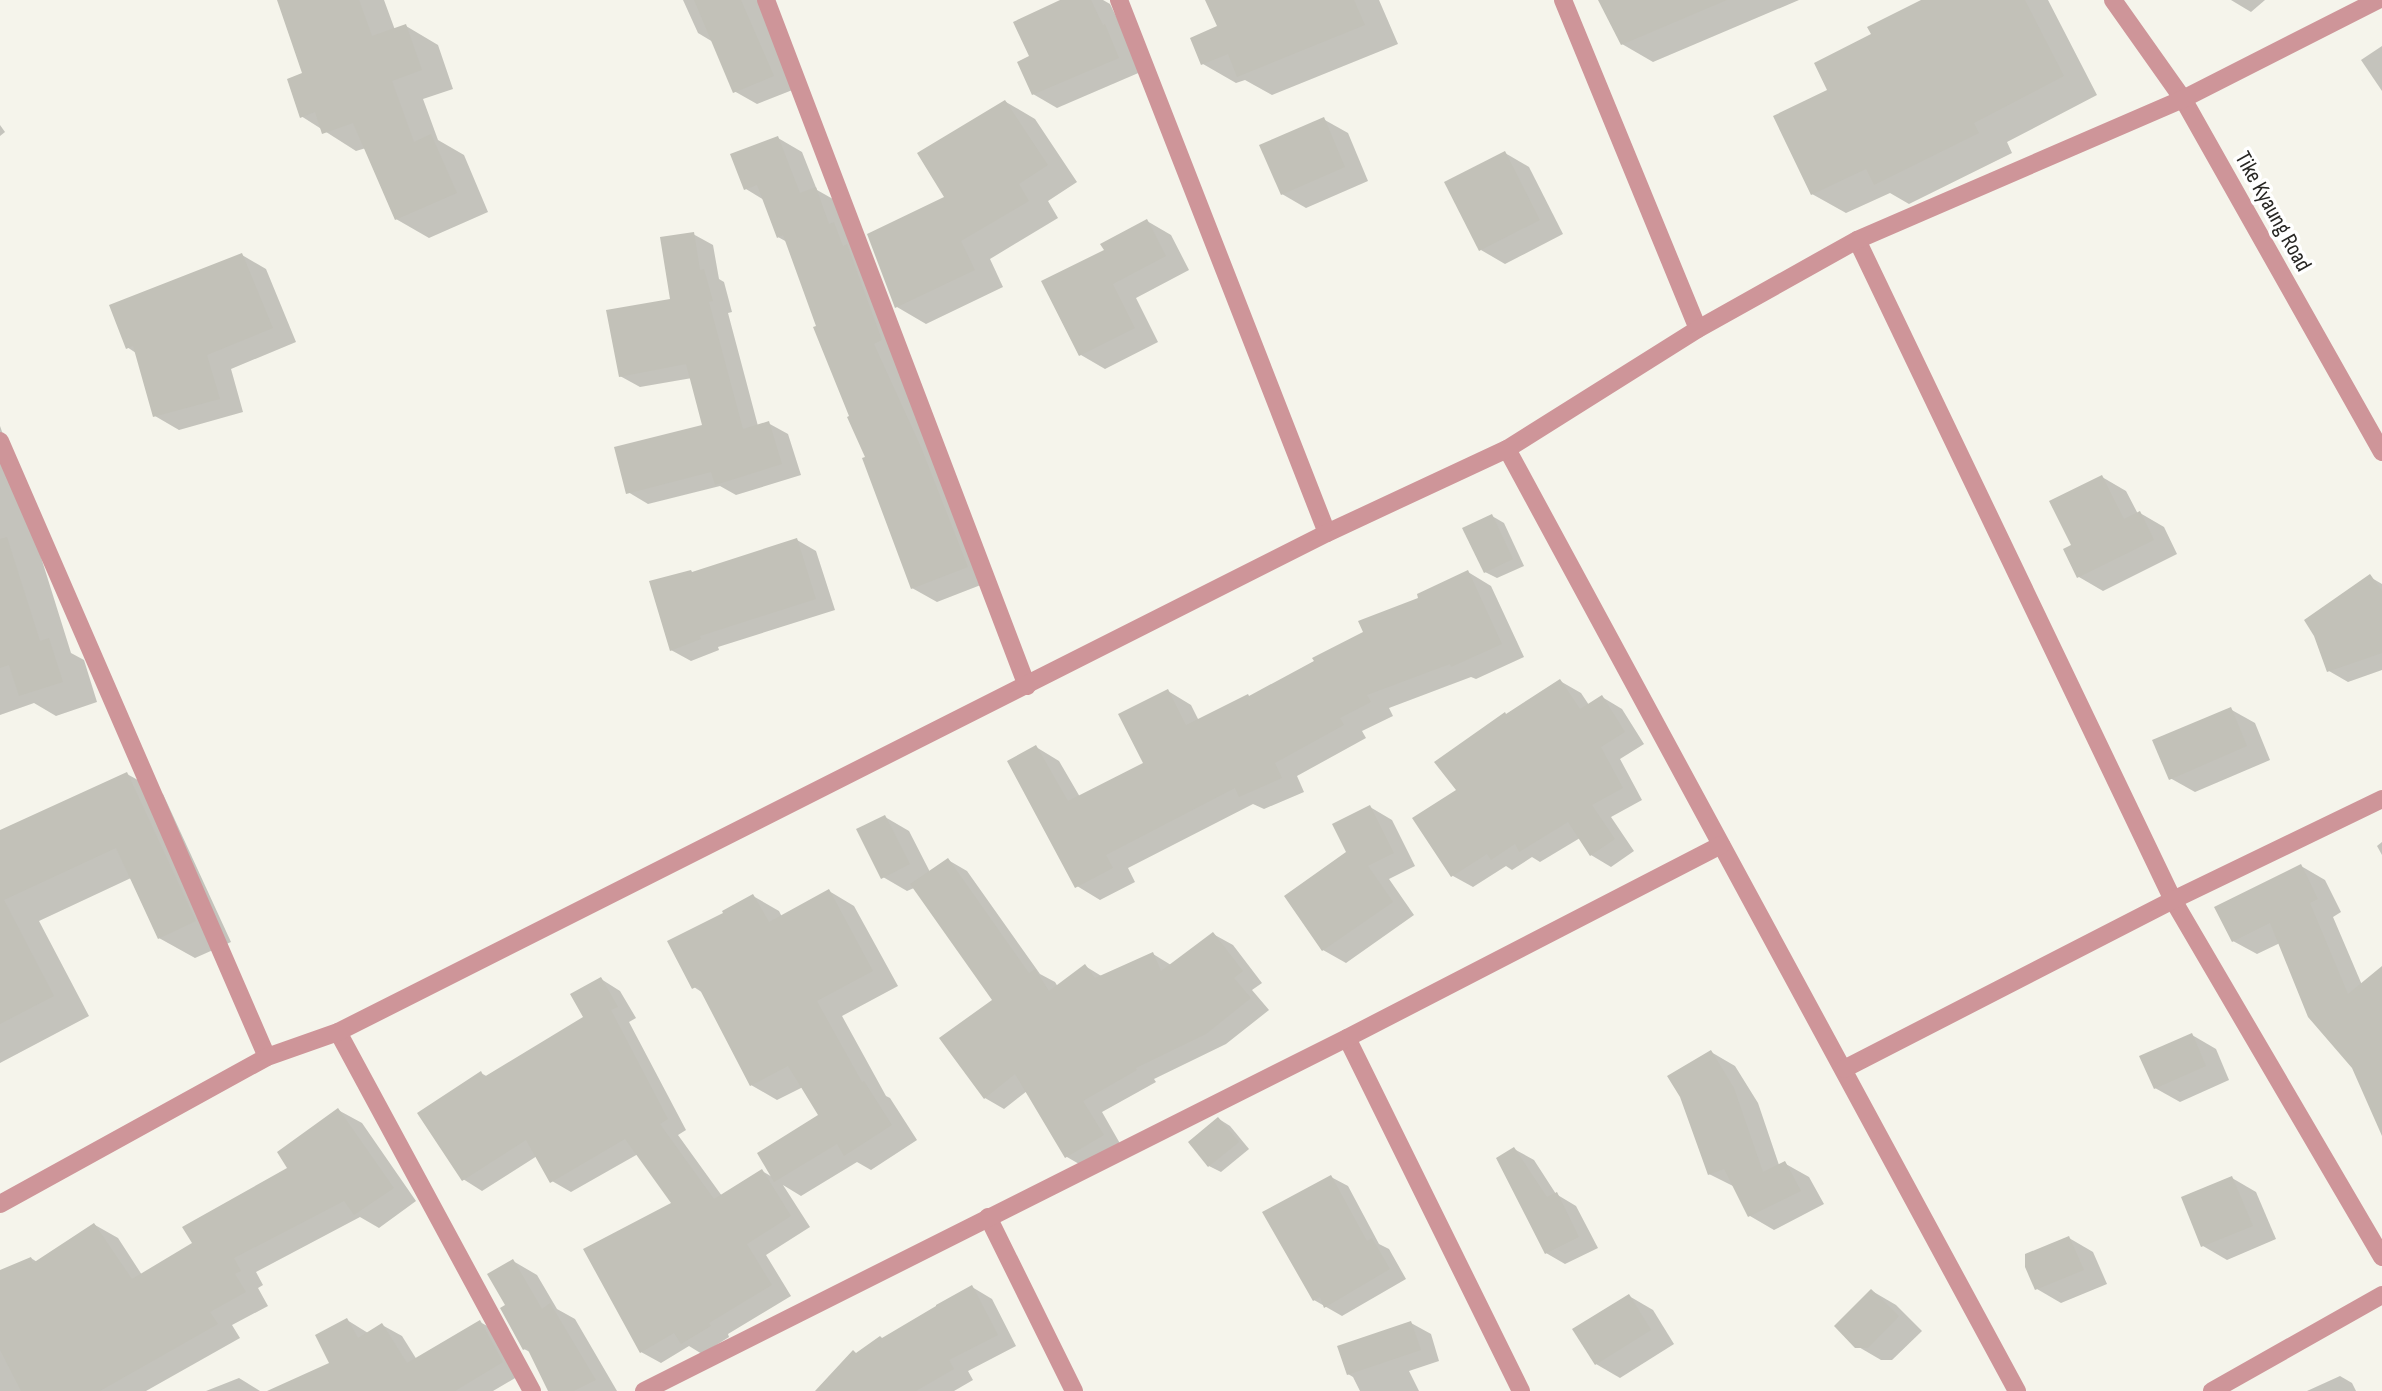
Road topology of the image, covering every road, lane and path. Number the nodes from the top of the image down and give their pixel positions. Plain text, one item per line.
1 (766, 0) edge
2 (1119, 0) edge
3 (1563, 0) edge
4 (2113, 0) edge
5 (2378, 0) edge
6 (2183, 99) junction
7 (1857, 240) junction
8 (1698, 329) junction
9 (0, 441) edge
10 (2380, 446) edge
11 (1507, 449) junction
12 (1326, 533) junction
13 (1027, 686) junction
14 (2382, 799) edge
15 (1721, 845) junction
16 (2173, 900) junction
17 (338, 1032) junction
18 (1348, 1038) junction
19 (267, 1057) junction
20 (1844, 1069) junction
21 (0, 1204) edge
22 (988, 1217) junction
23 (2382, 1257) edge
24 (2382, 1294) edge
25 (532, 1391) edge
26 (643, 1391) edge
27 (1074, 1391) edge
28 (1521, 1391) edge
29 (2017, 1391) edge
30 (2212, 1391) edge

1 - 13 street
2 - 12 street
3 - 8 street
4 - 6 street, Tike Kyaung Road
5 - 6 street
6 - 7 street
6 - 10 street, Tike Kyaung Road
7 - 8 street
7 - 16 street
8 - 11 street
9 - 19 street
11 - 12 street
11 - 15 street
12 - 13 street
13 - 17 street
14 - 16 street
15 - 18 street
15 - 20 street
16 - 20 street
16 - 23 street
17 - 19 street
17 - 25 street
18 - 22 street
18 - 28 street
19 - 21 street
20 - 29 street
22 - 26 street
22 - 27 street
24 - 30 street

